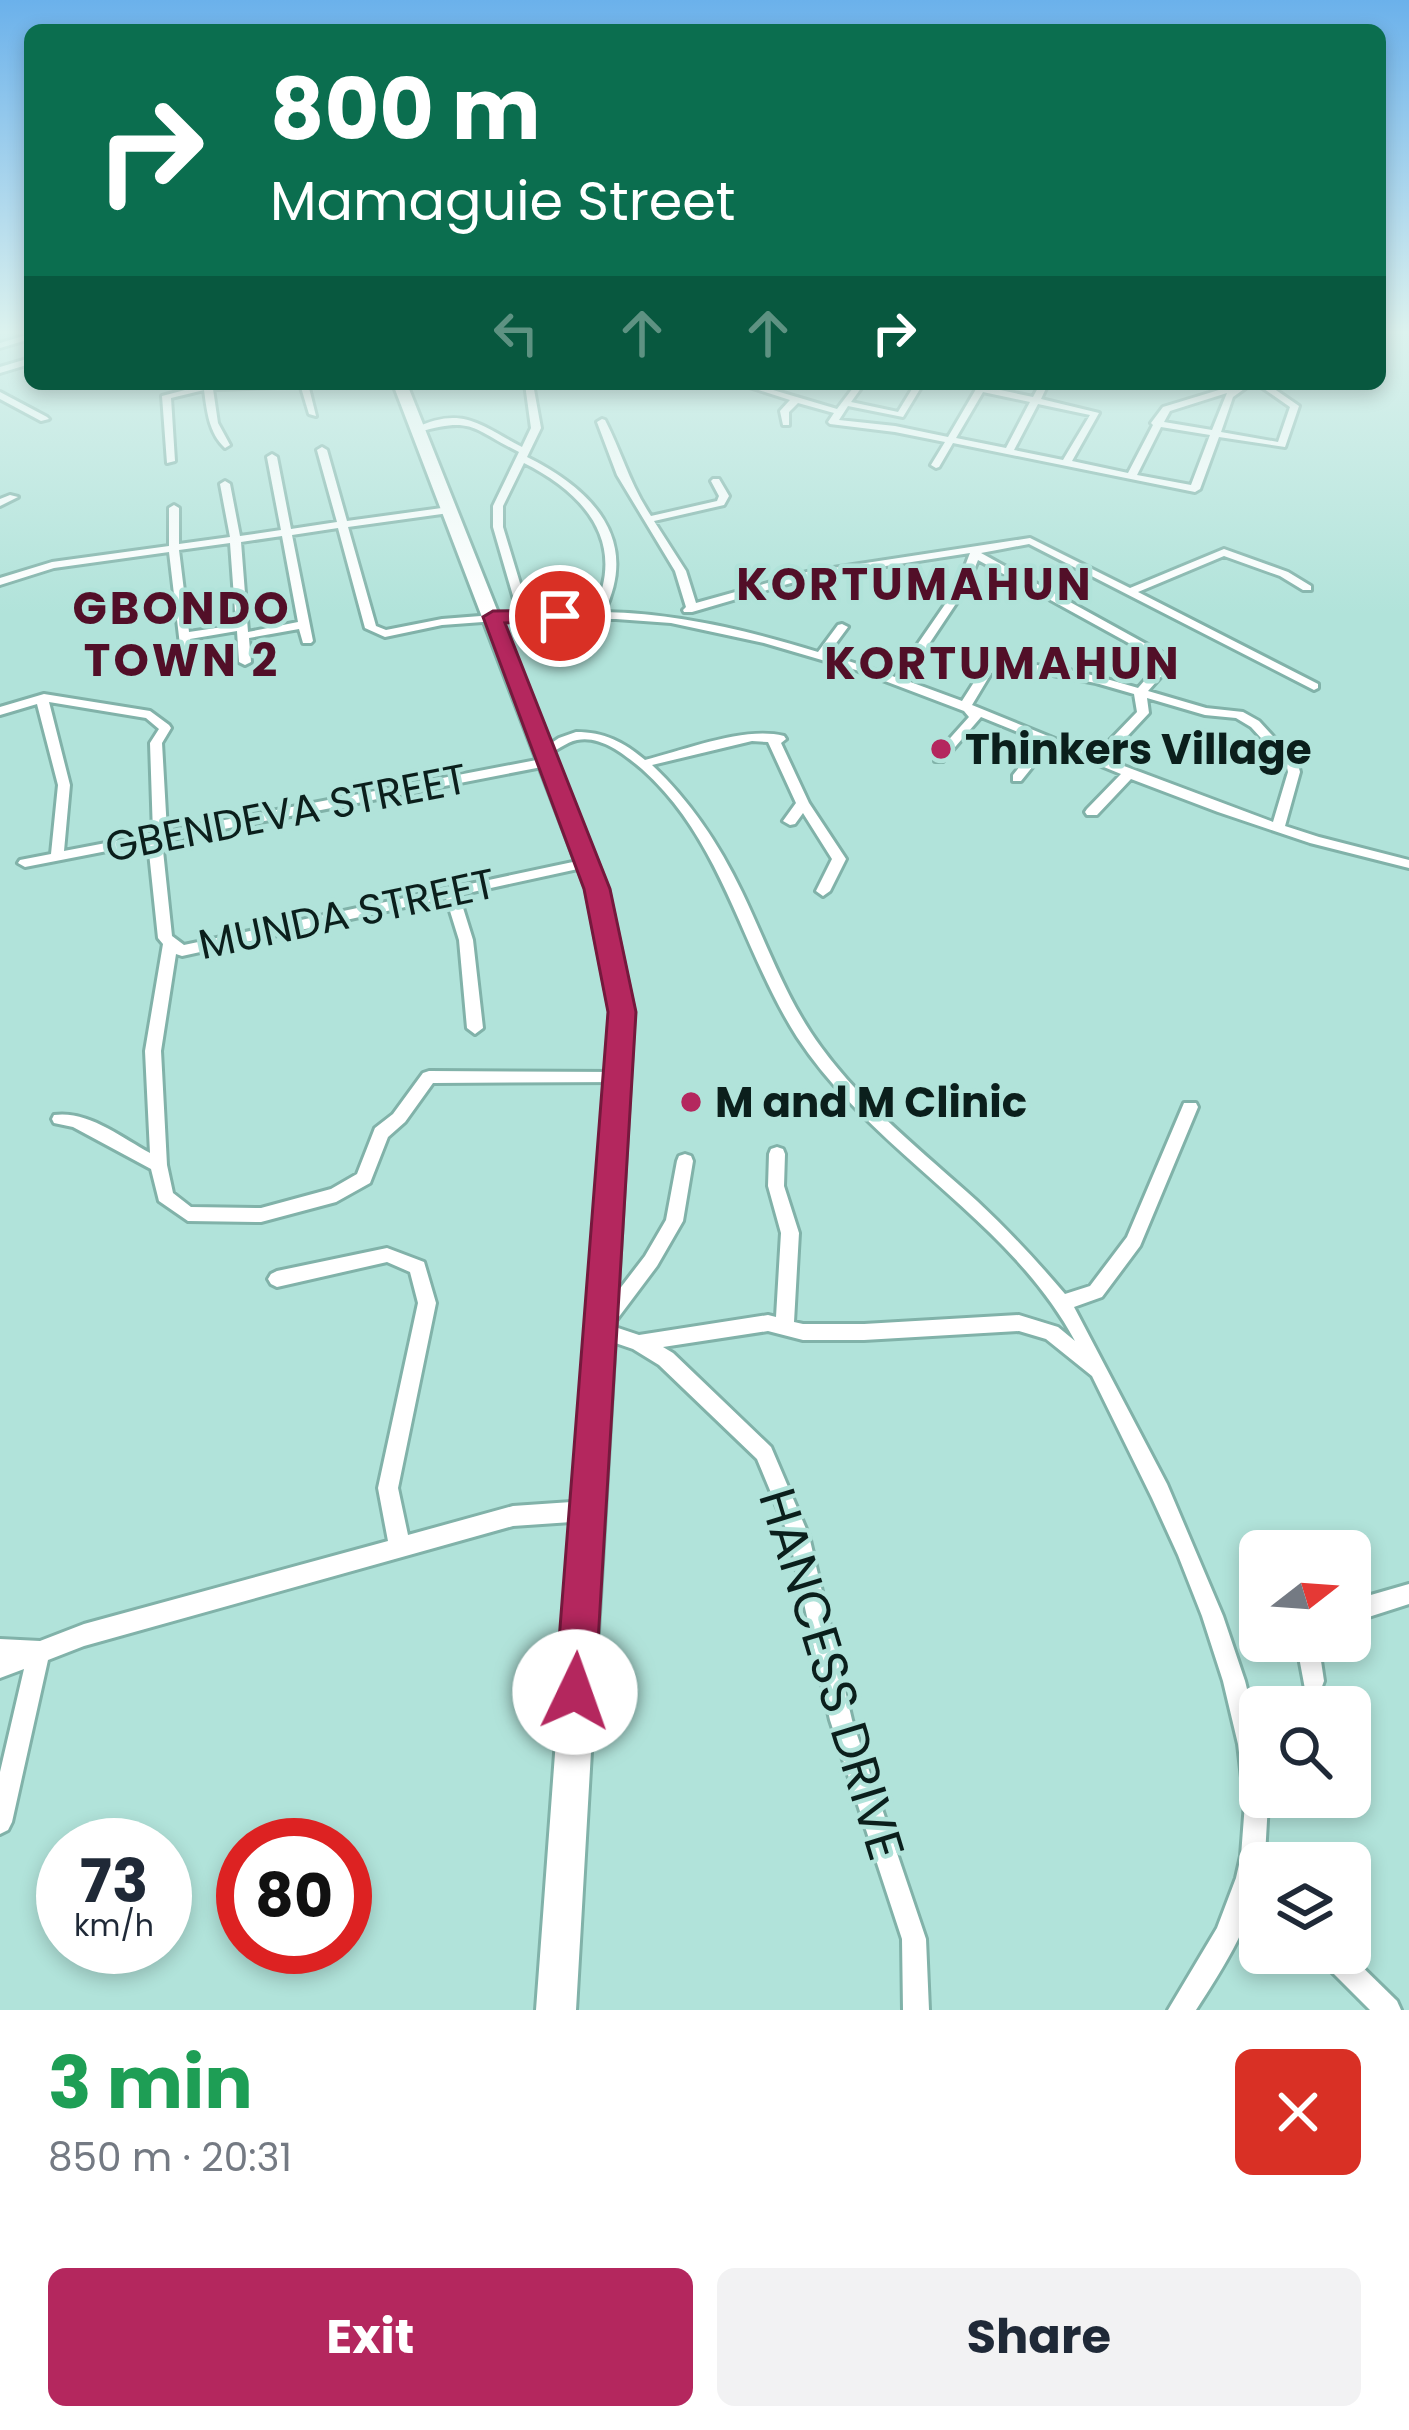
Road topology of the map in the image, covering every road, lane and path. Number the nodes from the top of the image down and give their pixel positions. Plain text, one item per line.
1 (166, 428) edge
2 (216, 428) edge
3 (418, 428) edge
4 (483, 428) edge
5 (536, 428) edge
6 (604, 428) edge
7 (826, 428) edge
8 (891, 428) edge
9 (956, 428) edge
10 (1021, 428) edge
11 (1086, 428) edge
12 (1154, 428) edge
13 (1183, 428) edge
14 (1216, 428) edge
15 (1288, 428) edge
16 (895, 429) joint
17 (1213, 433) junction
18 (819, 436) dead end
19 (949, 439) junction
20 (225, 445) dead end
21 (322, 450) dead end
22 (1009, 451) junction
23 (522, 454) junction
24 (272, 458) dead end
25 (170, 461) dead end
26 (1066, 463) junction
27 (936, 465) dead end
28 (1131, 477) junction
29 (716, 481) dead end
30 (225, 484) dead end
31 (13, 497) dead end
32 (0, 503) edge
33 (174, 508) dead end
34 (449, 510) junction
35 (650, 519) junction
36 (341, 524) junction
37 (287, 530) junction
38 (235, 536) junction
39 (175, 547) junction
40 (977, 551) junction
41 (0, 582) edge
42 (1307, 588) dead end
43 (1131, 591) junction
44 (692, 608) junction
45 (596, 615) junction
46 (524, 616) junction
47 (493, 617) junction
48 (667, 619) junction
49 (305, 623) junction
50 (842, 627) dead end
51 (243, 632) junction
52 (185, 636) junction
53 (308, 641) dead end
54 (820, 657) junction
55 (188, 662) dead end
56 (244, 662) dead end
57 (899, 680) junction
58 (1314, 686) dead end
59 (1140, 693) junction
60 (44, 698) junction
61 (966, 705) junction
62 (0, 711) edge
63 (1048, 739) junction
64 (545, 757) junction
65 (940, 758) dead end
66 (1096, 760) junction
67 (643, 764) junction
68 (1129, 773) junction
69 (1017, 778) dead end
70 (803, 803) junction
71 (1092, 812) dead end
72 (790, 821) dead end
73 (1278, 828) junction
74 (160, 833) junction
75 (57, 858) junction
76 (26, 863) dead end
77 (587, 863) junction
78 (1409, 864) edge
79 (823, 891) dead end
80 (452, 894) junction
81 (170, 945) junction
82 (476, 1028) dead end
83 (618, 1078) junction
84 (1190, 1107) dead end
85 (60, 1119) dead end
86 (777, 1154) dead end
87 (685, 1161) dead end
88 (159, 1165) junction
89 (277, 1279) dead end
90 (1062, 1303) junction
91 (784, 1328) junction
92 (598, 1329) junction
93 (639, 1343) junction
94 (1100, 1374) junction
95 (586, 1510) junction
96 (400, 1548) junction
97 (1409, 1594) edge
98 (1371, 1606) edge
99 (0, 1650) edge
100 (39, 1651) junction
101 (1310, 1662) edge
102 (0, 1667) edge
103 (1313, 1681) dead end
104 (0, 1822) edge
105 (1254, 1842) edge
106 (1239, 1917) edge
107 (1352, 1974) edge
108 (556, 2010) edge
109 (916, 2010) edge
110 (1180, 2010) edge
111 (1388, 2010) edge

1 - 25 street
2 - 20 street
3 - 34 highway
4 - 23 street
5 - 23 street
6 - 35 street
7 - 18 street
8 - 16 street
9 - 19 street
10 - 22 street
11 - 26 street
12 - 28 street
13 - 17 street
14 - 17 street
15 - 17 street
16 - 19 street
17 - 28 street
19 - 22 street
19 - 27 street
21 - 36 street
22 - 26 street
23 - 45 street
23 - 46 street
24 - 37 street
26 - 28 street
29 - 35 street
30 - 38 street
31 - 32 street
33 - 39 street
34 - 36 street
34 - 47 highway
35 - 44 street
36 - 37 street
36 - 47 street
37 - 38 street
37 - 49 street
38 - 39 street
38 - 51 street
39 - 41 street
39 - 52 street
40 - 43 street
40 - 44 street
40 - 57 street
40 - 59 street
42 - 43 street
43 - 58 street
44 - 48 street
45 - 46 street
45 - 48 street
46 - 47 street
47 - 64 highway
48 - 54 street
49 - 51 street
49 - 53 street
50 - 54 street
51 - 52 street
51 - 56 street
52 - 55 street
54 - 57 street
57 - 61 street
59 - 61 street
59 - 66 street
59 - 73 street
60 - 62 street
60 - 74 street, MUNDA STREET
60 - 75 street
61 - 63 street
61 - 65 street
63 - 66 street
63 - 69 street
64 - 67 street, GBENDEVA STREET
64 - 74 street, GBENDEVA STREET
64 - 77 highway
66 - 68 street
67 - 70 street
67 - 90 street
68 - 71 street
68 - 73 street
70 - 72 street
70 - 79 street
73 - 78 street
74 - 75 street, GBENDEVA STREET
74 - 81 street, MUNDA STREET
75 - 76 street, GBENDEVA STREET
77 - 80 street, MUNDA STREET
77 - 83 highway
80 - 81 street, MUNDA STREET
80 - 82 street
81 - 88 street
83 - 88 street
83 - 92 highway
84 - 90 street
85 - 88 street
86 - 91 street
87 - 92 street
89 - 96 street
90 - 94 street
91 - 93 street
91 - 94 street
92 - 93 street, HANCESS DRIVE
92 - 95 highway
93 - 109 street, HANCESS DRIVE
94 - 105 street
95 - 96 street
95 - 108 highway
96 - 100 street
97 - 98 street
99 - 100 street
100 - 102 street
100 - 104 street
101 - 103 street
106 - 110 street
107 - 111 street

